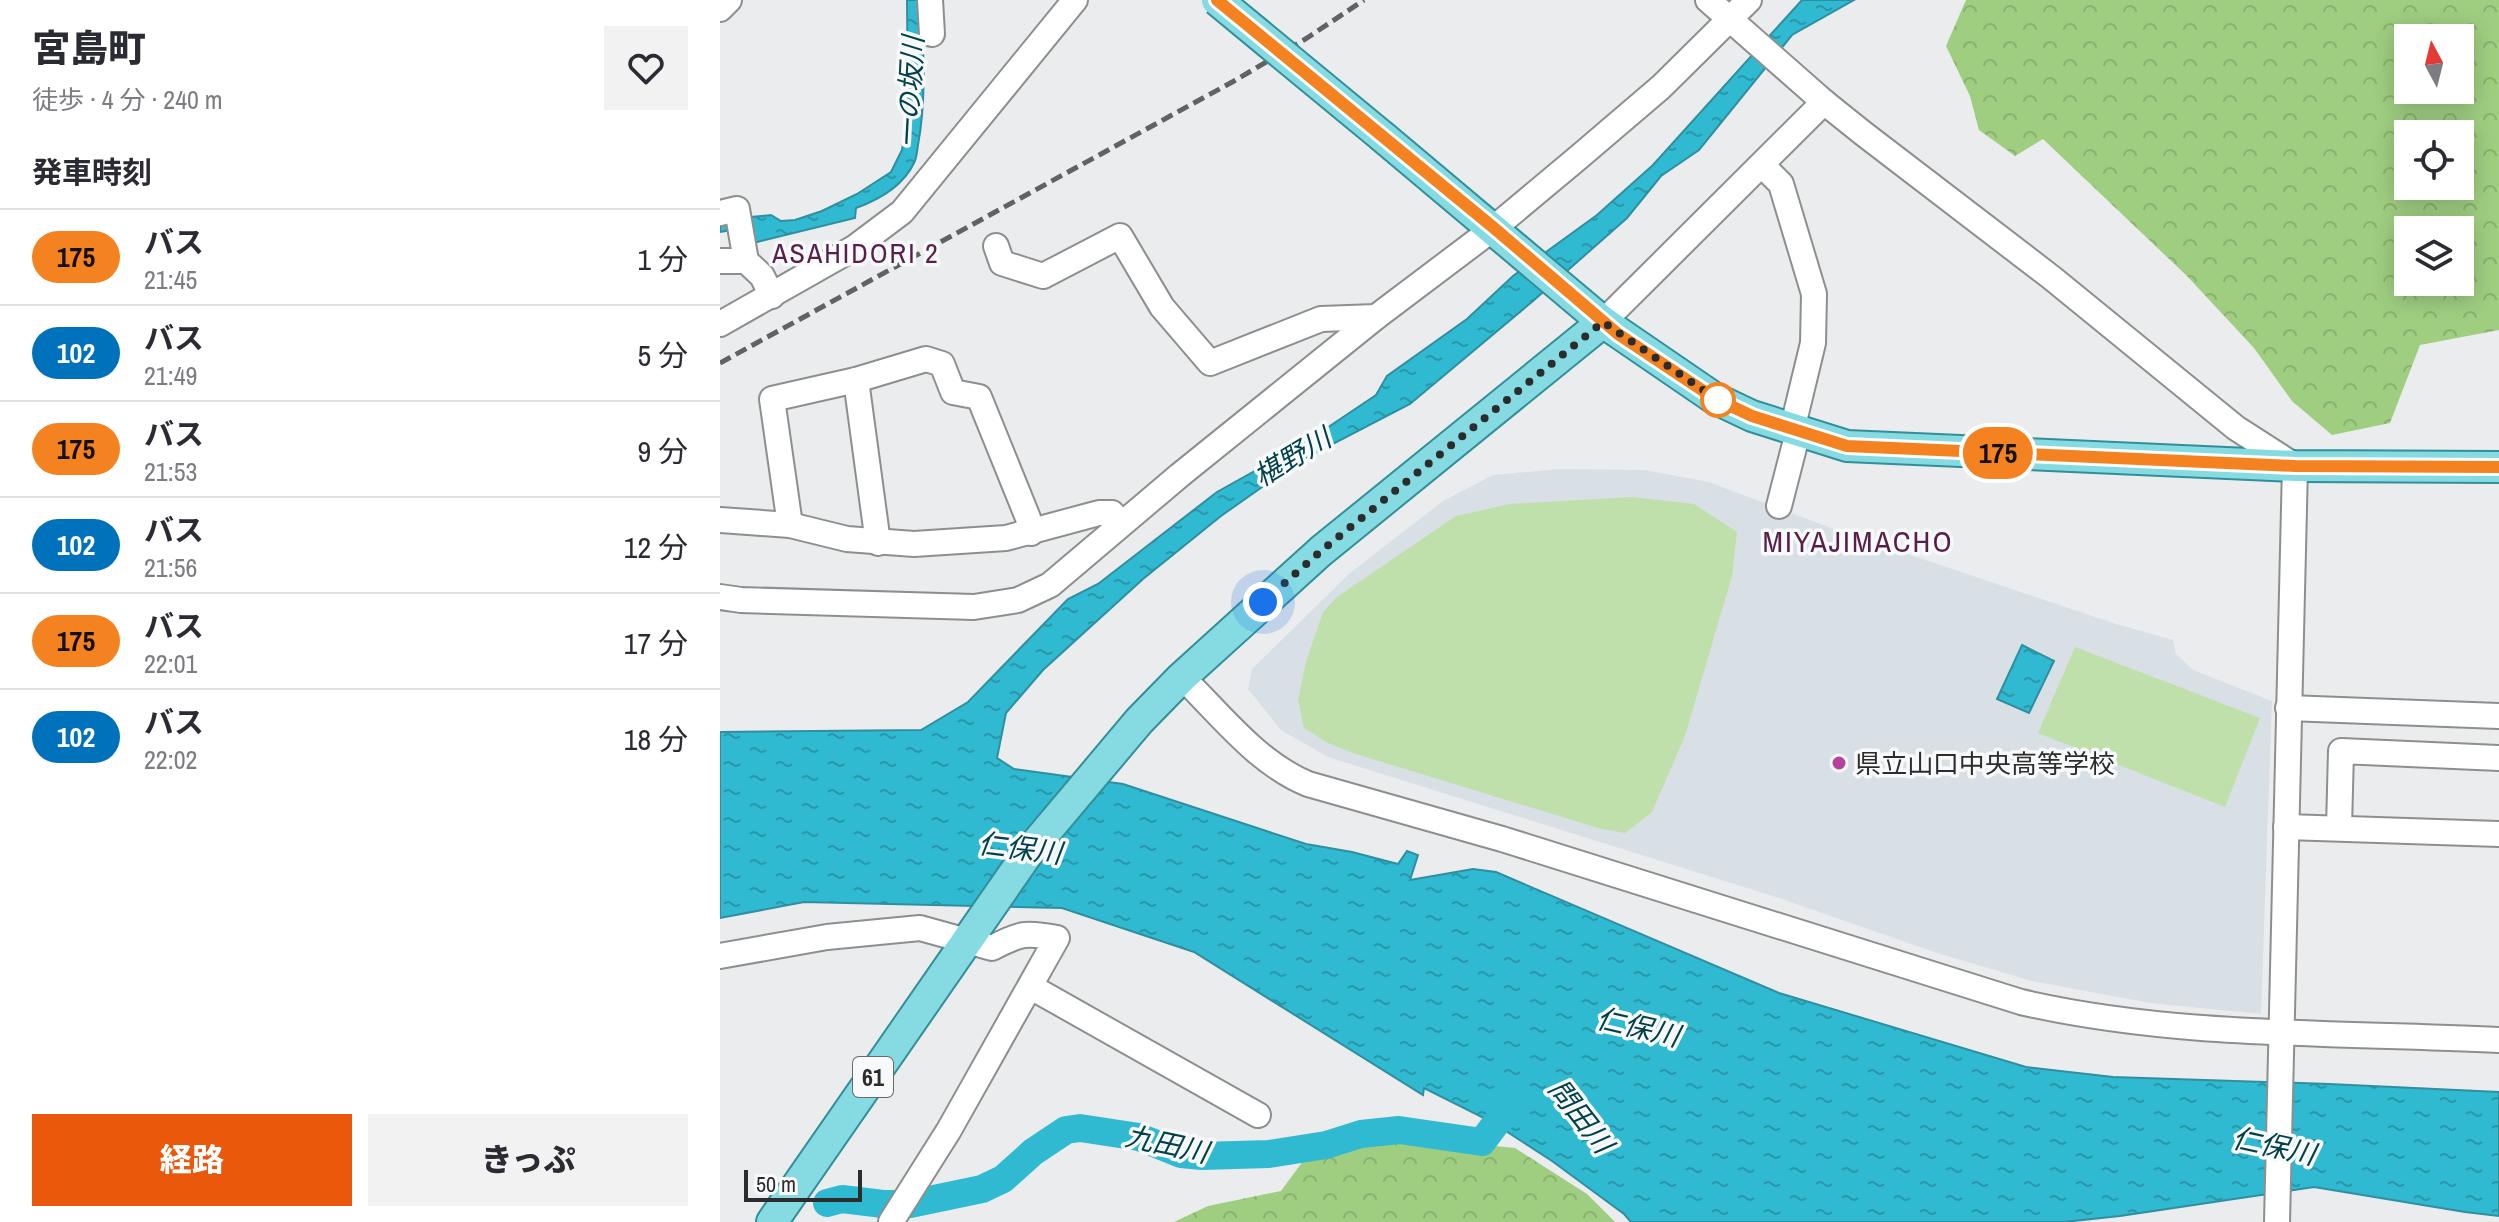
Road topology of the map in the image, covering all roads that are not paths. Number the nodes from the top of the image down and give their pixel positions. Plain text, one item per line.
1 (729, 0) edge
2 (930, 0) edge
3 (1075, 0) edge
4 (1217, 0) edge
5 (1708, 0) edge
6 (1749, 0) edge
7 (720, 9) edge
8 (1733, 23) junction
9 (932, 34) dead end
10 (1822, 100) junction
11 (1762, 165) junction
12 (729, 214) edge
13 (1498, 231) junction
14 (996, 246) dead end
15 (720, 261) edge
16 (746, 261) junction
17 (772, 296) junction
18 (1376, 317) junction
19 (1603, 322) junction
20 (720, 324) edge
21 (856, 380) junction
22 (1795, 431) junction
23 (2295, 466) junction
24 (2499, 467) edge
25 (1779, 506) dead end
26 (720, 520) edge
27 (1121, 523) junction
28 (790, 525) junction
29 (1031, 533) junction
30 (878, 543) junction
31 (720, 597) edge
32 (1182, 677) junction
33 (2288, 708) junction
34 (2499, 716) edge
35 (2499, 758) edge
36 (2286, 827) junction
37 (2339, 828) junction
38 (2499, 834) edge
39 (971, 936) junction
40 (720, 956) edge
41 (1031, 987) junction
42 (2499, 1040) edge
43 (2280, 1049) junction
44 (1258, 1115) dead end
45 (772, 1222) edge
46 (891, 1222) edge
47 (2277, 1222) edge

1 - 7 street
2 - 9 street
3 - 17 street
4 - 13 main road, bridge
5 - 8 street
6 - 8 street
8 - 10 street
8 - 13 street
10 - 11 street
10 - 23 street
11 - 19 street
11 - 22 street
12 - 16 street
13 - 18 street
13 - 19 main road
14 - 18 street
15 - 16 street
16 - 17 street
17 - 20 street
18 - 27 street
19 - 22 main road
19 - 32 main road, 61
21 - 28 street
21 - 29 street
21 - 30 street
22 - 23 main road
22 - 25 street
23 - 24 main road
23 - 33 street
26 - 28 street
27 - 29 street
27 - 31 street
28 - 30 street
29 - 30 street
32 - 39 main road, 61
32 - 43 street
33 - 34 street
33 - 36 street
35 - 37 street
36 - 37 street
36 - 43 street
37 - 38 street
39 - 40 street
39 - 41 street
39 - 45 main road, 61
41 - 44 street
41 - 46 street
42 - 43 street
43 - 47 street

